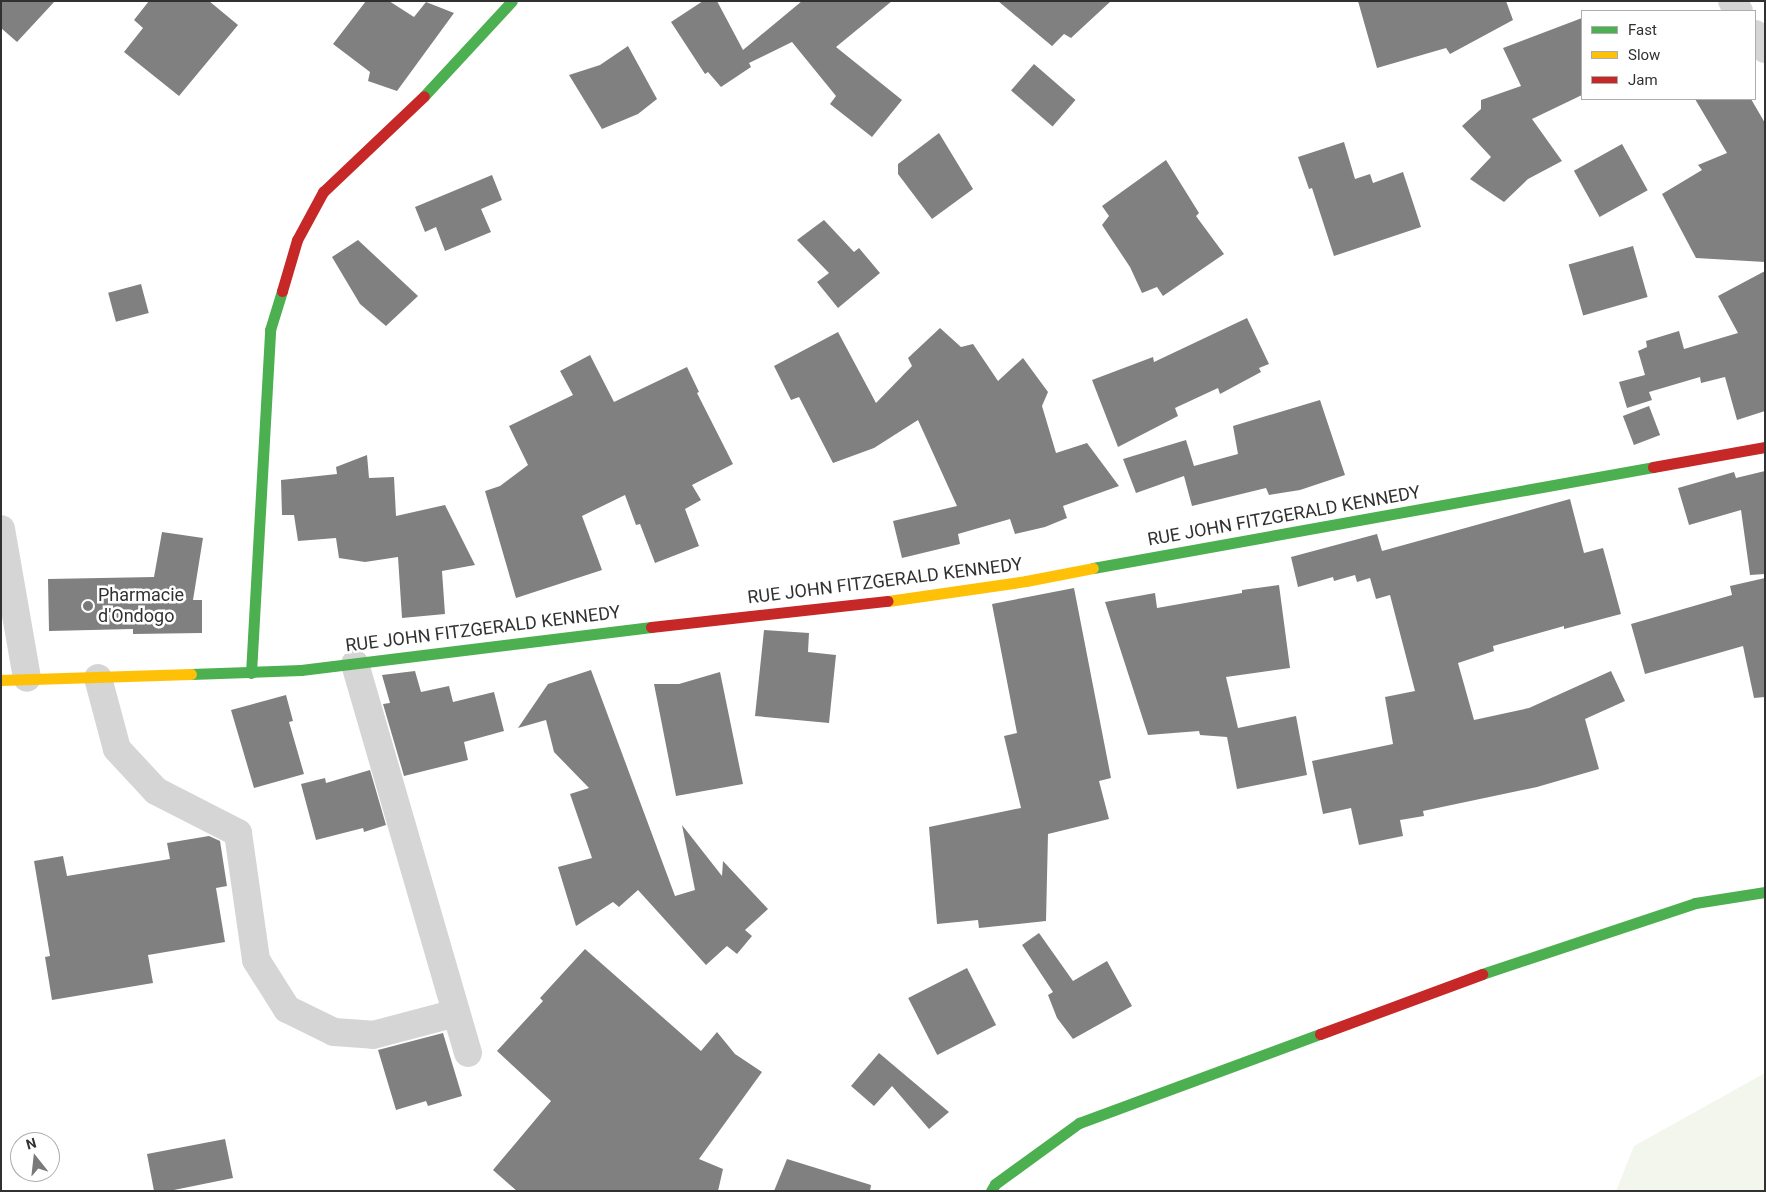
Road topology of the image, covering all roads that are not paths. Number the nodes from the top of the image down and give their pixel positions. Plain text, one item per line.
1 (512, 1) edge
2 (1756, 35) edge
3 (1765, 48) edge
4 (1765, 447) edge
5 (1, 529) edge
6 (354, 664) junction
7 (251, 673) junction
8 (98, 678) junction
9 (14, 679) edge
10 (1765, 892) edge
11 (456, 1013) junction
12 (468, 1053) dead end
13 (991, 1191) edge

1 - 7 street
2 - 3 street
4 - 6 street, RUE JOHN FITZGERALD KENNEDY
5 - 9 street
6 - 7 street, RUE JOHN FITZGERALD KENNEDY
6 - 11 street
7 - 8 street, RUE JOHN FITZGERALD KENNEDY
8 - 9 street, RUE JOHN FITZGERALD KENNEDY
8 - 11 street
10 - 13 street
11 - 12 street

